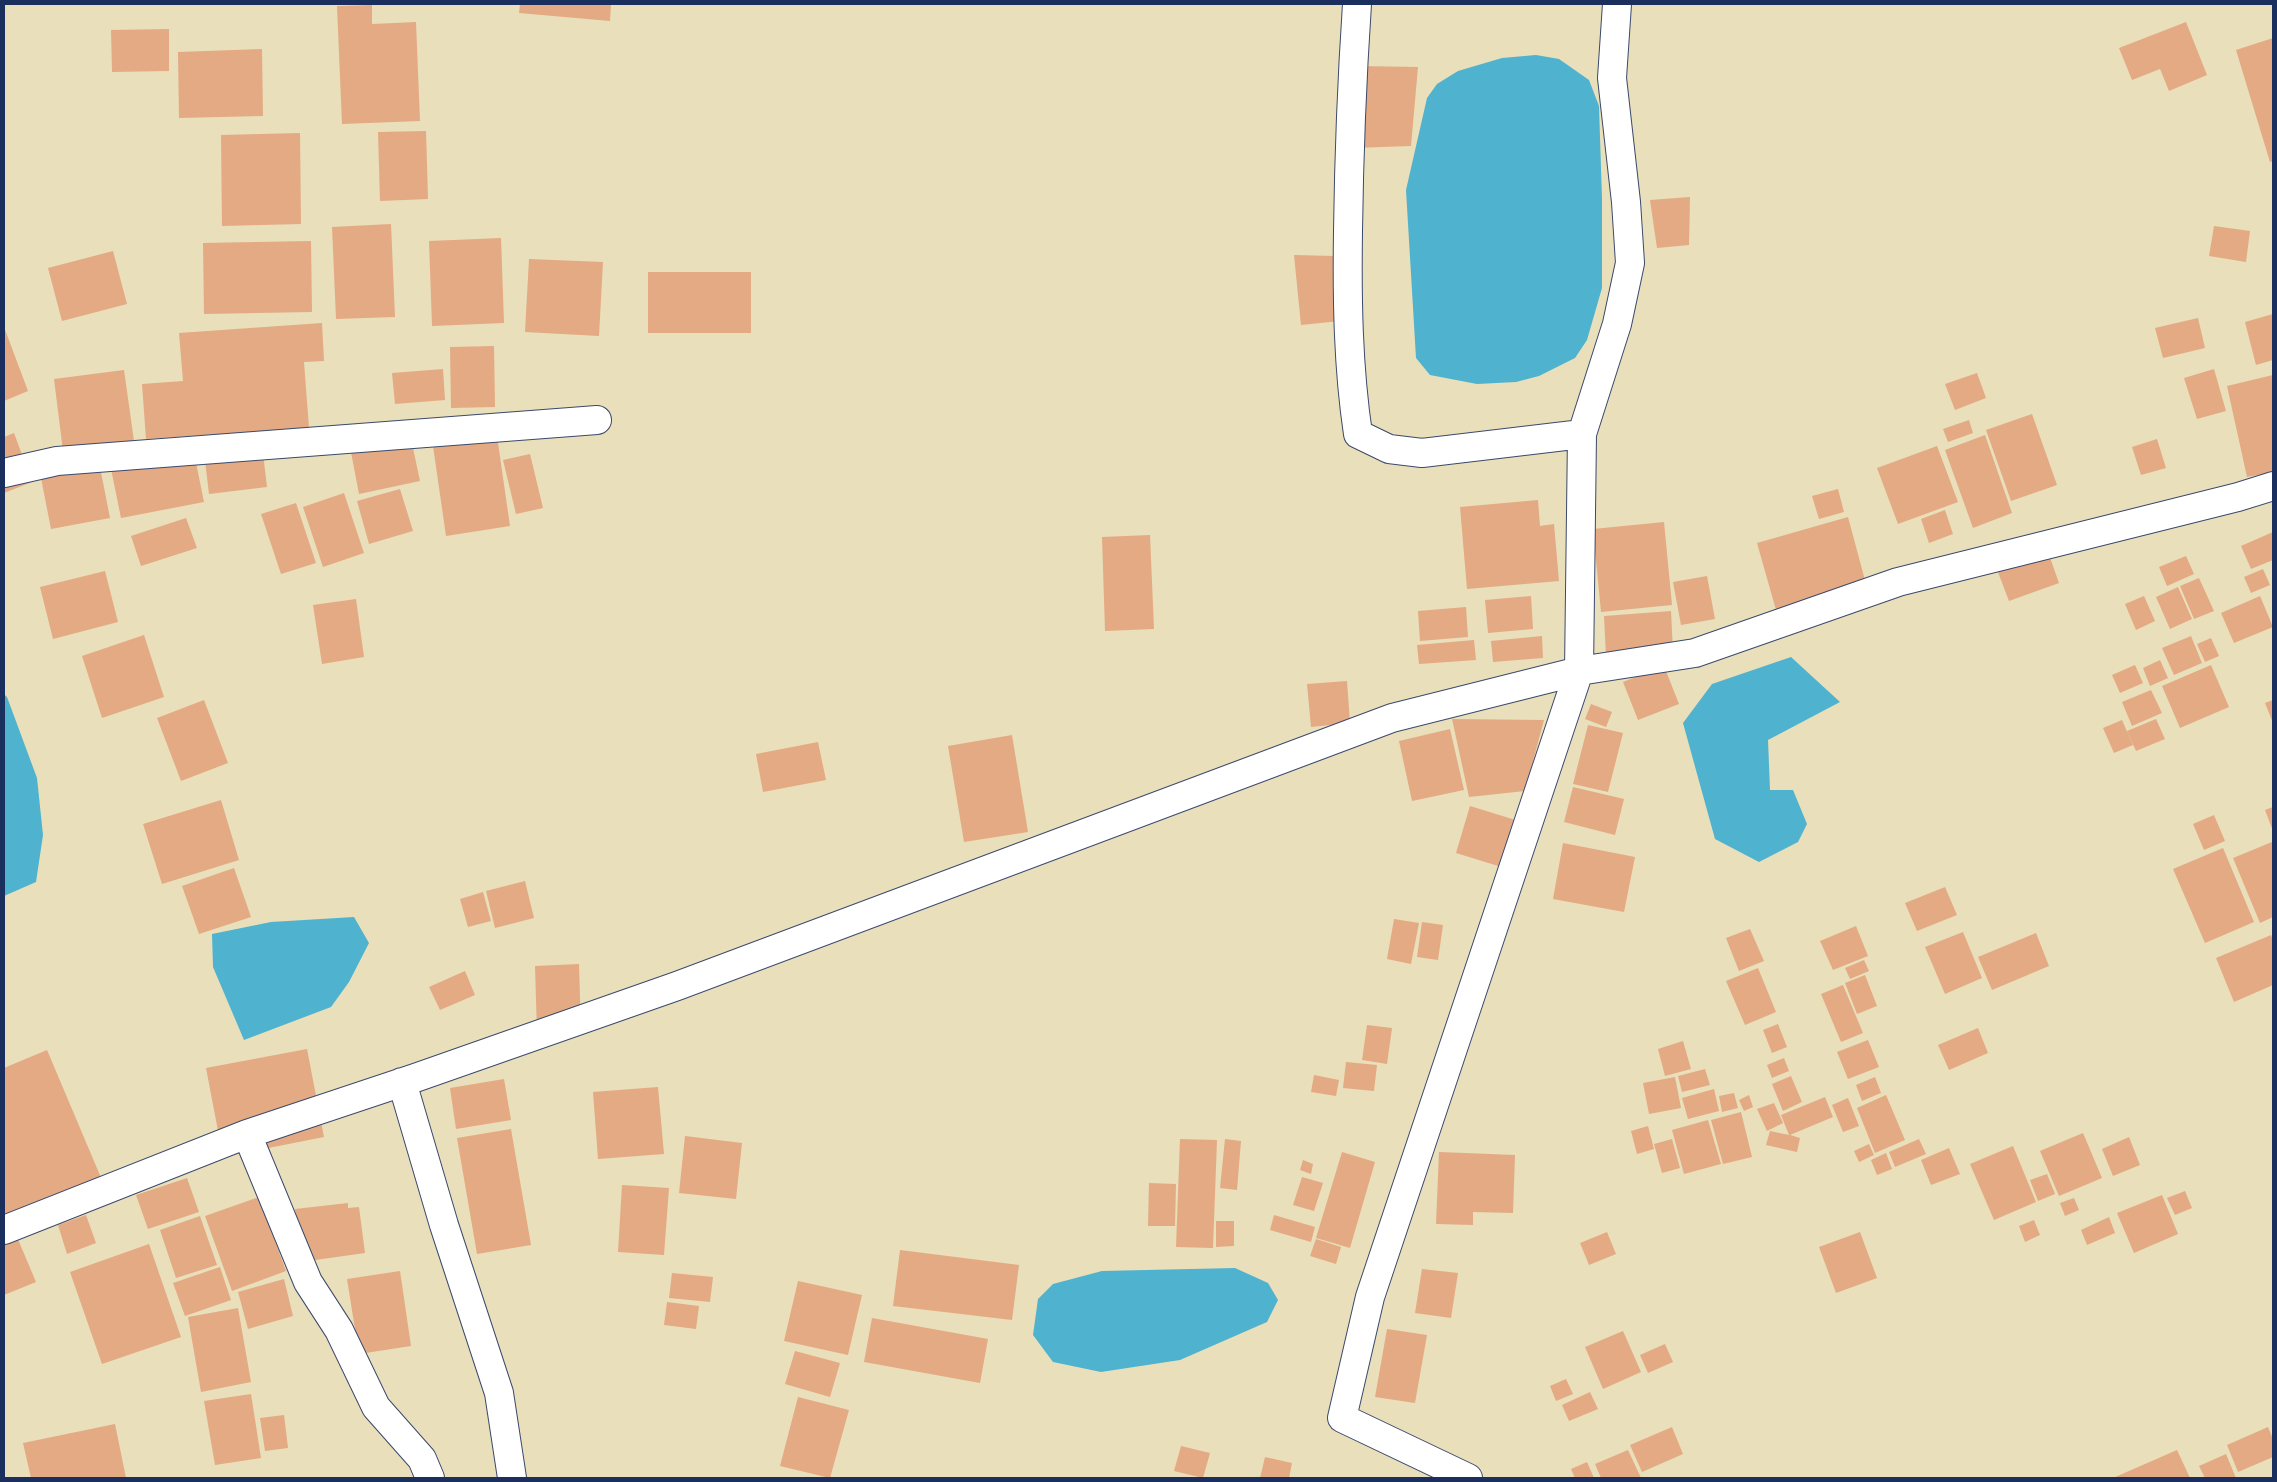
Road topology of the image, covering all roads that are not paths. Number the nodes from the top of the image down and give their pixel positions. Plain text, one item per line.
1 (1357, 4) edge
2 (1617, 4) edge
3 (597, 420) dead end
4 (1582, 434) junction
5 (4, 473) edge
6 (2273, 486) edge
7 (1579, 671) junction
8 (402, 1082) junction
9 (247, 1134) junction
10 (4, 1230) edge
11 (430, 1478) edge
12 (512, 1478) edge
13 (1468, 1478) edge

1 - 4 street
2 - 4 street
3 - 5 street
4 - 7 street
6 - 7 street
7 - 8 street
7 - 13 street
8 - 9 street
8 - 12 street
9 - 10 street
9 - 11 street

